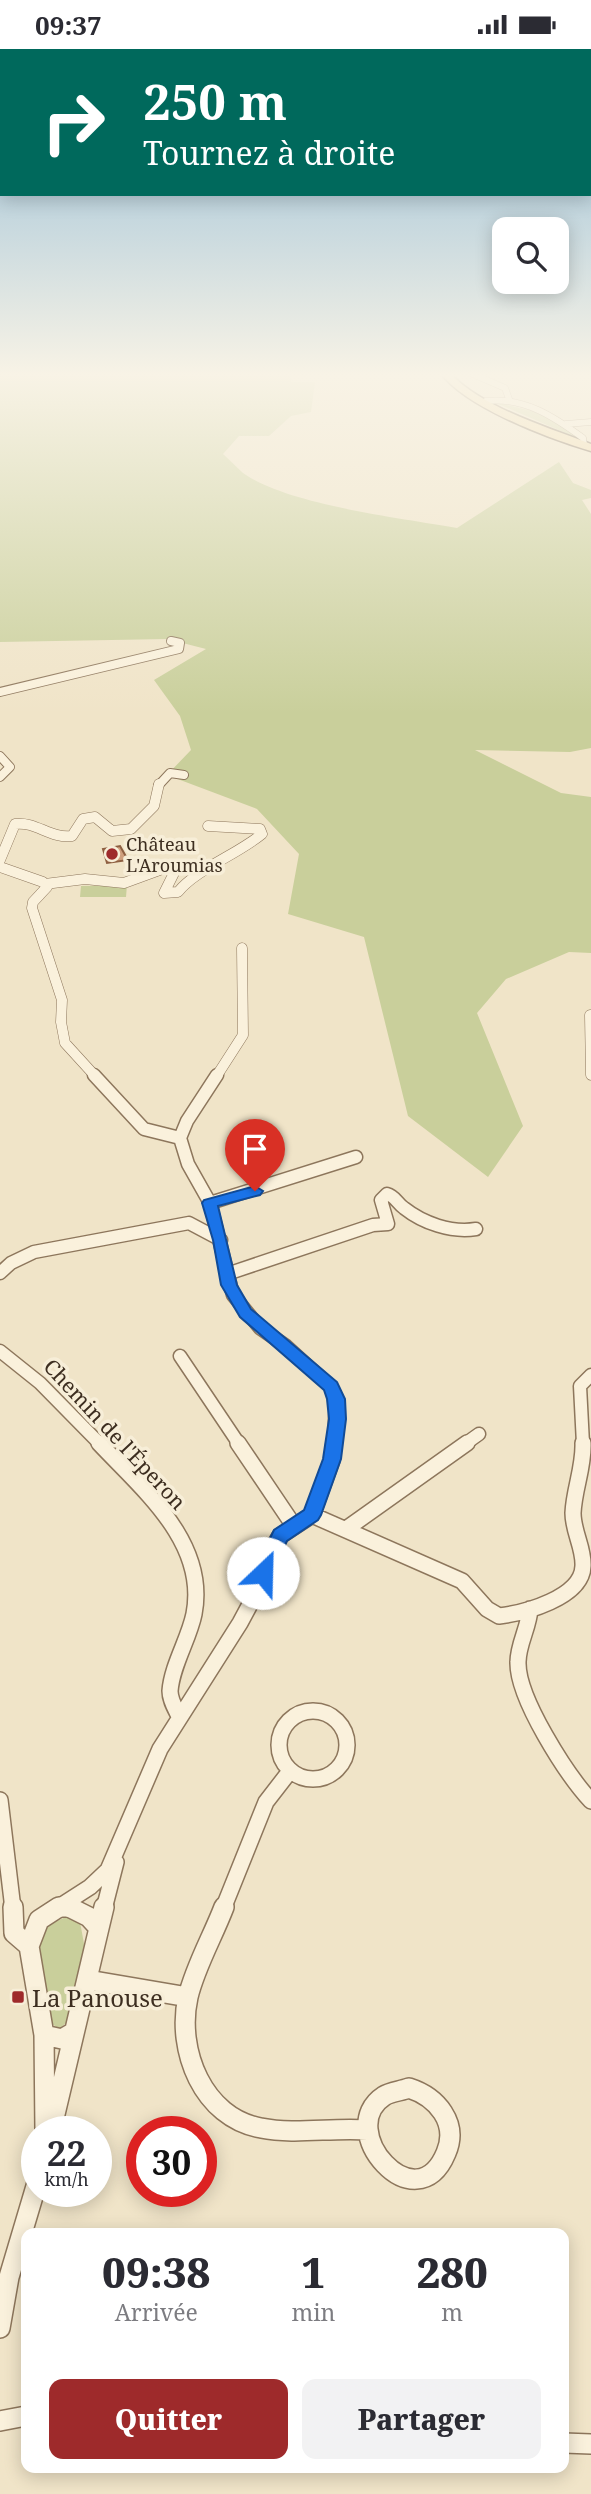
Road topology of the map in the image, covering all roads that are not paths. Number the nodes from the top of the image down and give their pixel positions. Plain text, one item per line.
1 (171, 642) dead end
2 (0, 692) edge
3 (0, 756) edge
4 (184, 775) dead end
5 (0, 777) edge
6 (208, 826) dead end
7 (0, 860) edge
8 (0, 867) edge
9 (46, 884) junction
10 (242, 948) dead end
11 (590, 1015) edge
12 (591, 1075) edge
13 (180, 1138) junction
14 (356, 1157) dead end
15 (209, 1203) junction
16 (476, 1229) dead end
17 (221, 1240) junction
18 (0, 1273) edge
19 (227, 1274) junction
20 (0, 1351) edge
21 (180, 1356) dead end
22 (591, 1375) edge
23 (479, 1434) dead end
24 (312, 1515) junction
25 (294, 1526) junction
26 (346, 1529) junction
27 (530, 1608) junction
28 (179, 1716) junction
29 (290, 1771) junction
30 (0, 1800) edge
31 (591, 1801) edge
32 (119, 1848) junction
33 (62, 1905) junction
34 (14, 1908) junction
35 (38, 1919) junction
36 (99, 1928) junction
37 (29, 1946) junction
38 (88, 1980) junction
39 (188, 1997) junction
40 (74, 2032) junction
41 (44, 2035) junction
42 (45, 2116) edge
43 (54, 2116) edge
44 (368, 2130) junction
45 (30, 2207) edge
46 (24, 2228) edge
47 (21, 2237) edge
48 (0, 2327) edge
49 (21, 2417) edge
50 (0, 2421) edge
51 (569, 2443) edge
52 (591, 2444) edge

1 - 2 street
3 - 5 street
4 - 7 street
6 - 9 street
8 - 9 street
9 - 13 street
10 - 13 street
11 - 12 street
13 - 15 street
14 - 15 street
15 - 17 street
16 - 19 street
17 - 18 street
17 - 19 street
19 - 24 street
20 - 28 street, Chemin de l'Éperon
21 - 25 street
22 - 27 street
23 - 26 street
24 - 25 street
24 - 26 street
25 - 28 street
26 - 27 street
27 - 31 street
28 - 32 street
29 - 29 street
29 - 39 street
30 - 34 street
32 - 33 street
32 - 36 street
33 - 35 street
33 - 36 street
34 - 35 street
34 - 37 street
35 - 37 street
36 - 38 street
37 - 41 street
38 - 39 street
38 - 40 street
39 - 44 street
40 - 41 street
40 - 43 street
41 - 42 street
44 - 44 street
45 - 46 street
47 - 48 street
49 - 50 street
51 - 52 street

